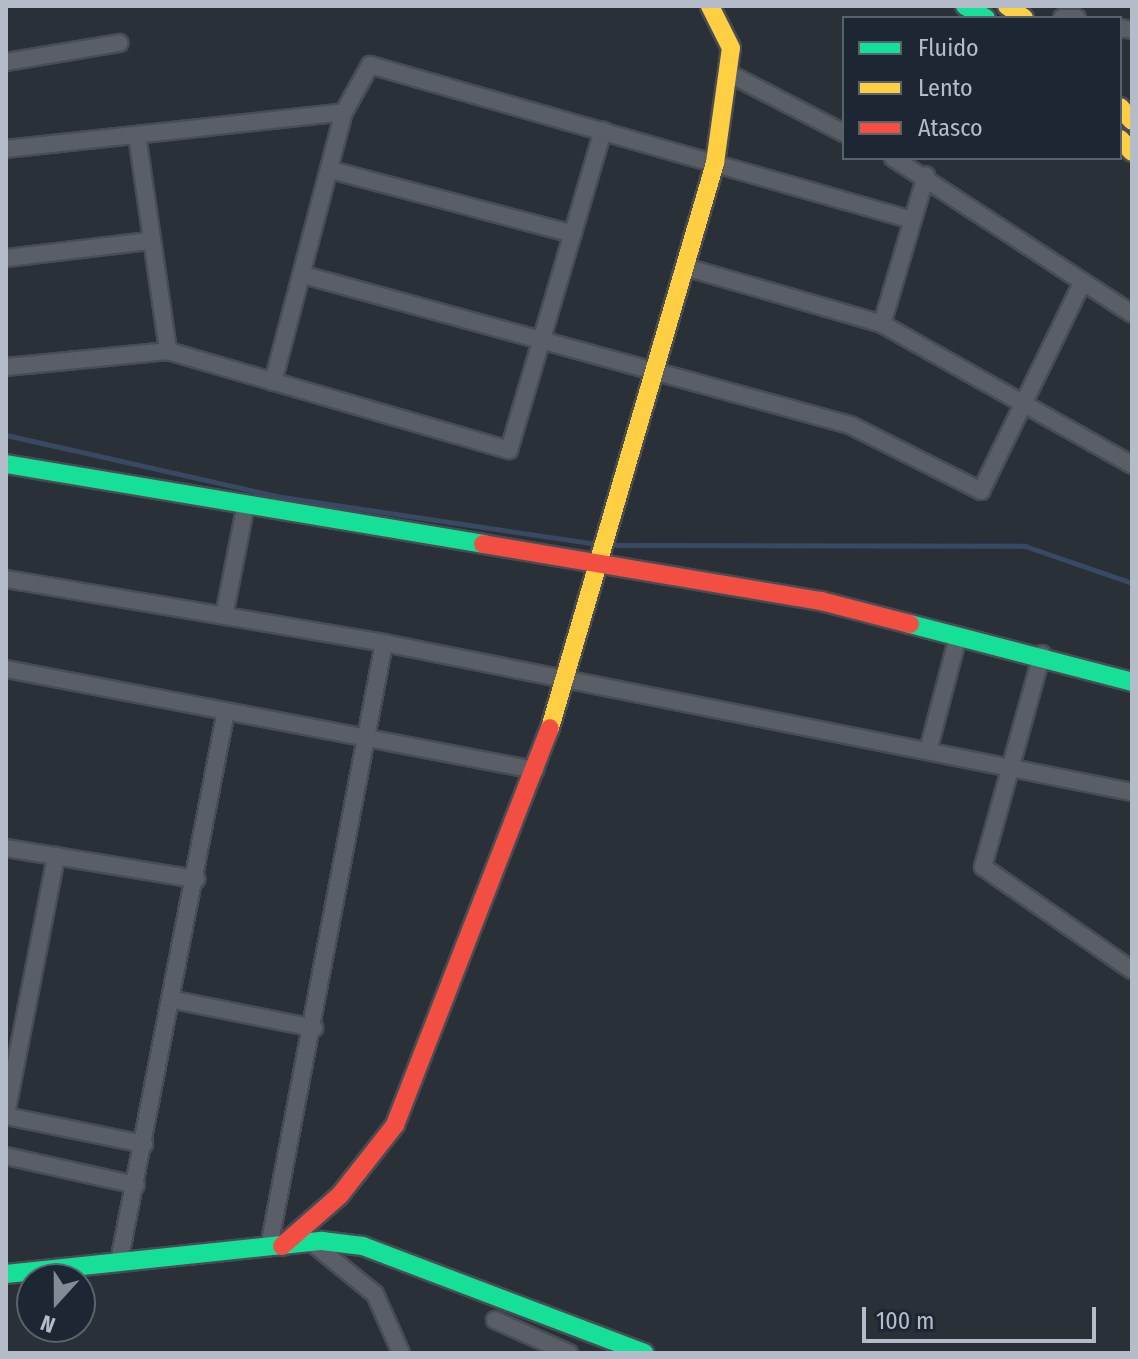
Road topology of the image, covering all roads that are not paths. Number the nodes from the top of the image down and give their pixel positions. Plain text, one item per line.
1 (710, 6) edge
2 (965, 6) edge
3 (982, 16) edge
4 (119, 43) dead end
5 (6, 62) edge
6 (730, 74) junction
7 (344, 112) junction
8 (603, 131) junction
9 (841, 132) edge
10 (137, 135) junction
11 (6, 149) edge
12 (897, 160) edge
13 (715, 163) junction
14 (331, 170) junction
15 (926, 175) junction
16 (912, 220) junction
17 (573, 234) junction
18 (149, 241) junction
19 (6, 258) edge
20 (685, 267) junction
21 (304, 275) junction
22 (1082, 283) junction
23 (1132, 314) edge
24 (882, 324) junction
25 (542, 342) junction
26 (168, 351) junction
27 (6, 367) edge
28 (654, 374) junction
29 (273, 382) junction
30 (1026, 406) junction
31 (6, 464) edge
32 (1132, 465) edge
33 (246, 504) junction
34 (605, 549) junction
35 (6, 579) edge
36 (224, 616) junction
37 (958, 637) junction
38 (384, 643) junction
39 (1042, 654) junction
40 (6, 669) edge
41 (569, 680) junction
42 (1132, 682) edge
43 (226, 711) junction
44 (369, 739) junction
45 (928, 751) junction
46 (1012, 768) junction
47 (535, 770) junction
48 (1132, 792) edge
49 (6, 848) edge
50 (56, 856) junction
51 (196, 879) junction
52 (1132, 970) edge
53 (174, 1000) junction
54 (313, 1028) junction
55 (6, 1115) edge
56 (144, 1144) junction
57 (6, 1156) edge
58 (136, 1185) junction
59 (311, 1242) junction
60 (276, 1246) junction
61 (119, 1262) junction
62 (6, 1274) edge
63 (495, 1320) dead end
64 (401, 1353) edge
65 (569, 1353) edge
66 (644, 1353) edge

1 - 6 street
2 - 3 street
4 - 5 street
6 - 9 street
6 - 13 street
7 - 8 street
7 - 10 street
7 - 14 street
8 - 13 street
8 - 17 street
10 - 11 street
10 - 18 street
12 - 15 street
13 - 16 street
13 - 20 street
14 - 17 street
14 - 21 street
15 - 16 street
15 - 22 street
16 - 24 street
17 - 25 street
18 - 19 street
18 - 26 street
20 - 24 street
20 - 28 street
21 - 25 street
21 - 29 street
22 - 23 street
22 - 30 street
24 - 30 street
25 - 28 street
25 - 29 street
26 - 27 street
26 - 29 street
28 - 30 street
28 - 34 street
30 - 32 street
31 - 33 street
33 - 34 street
33 - 36 street
34 - 37 street
34 - 41 street
35 - 36 street
36 - 38 street
37 - 39 street
37 - 45 street
38 - 41 street
38 - 44 street
39 - 42 street
39 - 46 street
40 - 43 street
41 - 45 street
41 - 47 street
43 - 44 street
43 - 51 street
44 - 47 street
44 - 54 street
45 - 46 street
46 - 48 street
46 - 52 street
47 - 60 street
49 - 50 street
50 - 51 street
50 - 55 street
51 - 53 street
53 - 54 street
53 - 56 street
54 - 60 street
55 - 56 street
56 - 58 street
57 - 58 street
58 - 61 street
59 - 60 street
59 - 64 street
59 - 66 street
60 - 61 street
61 - 62 street
63 - 65 street

